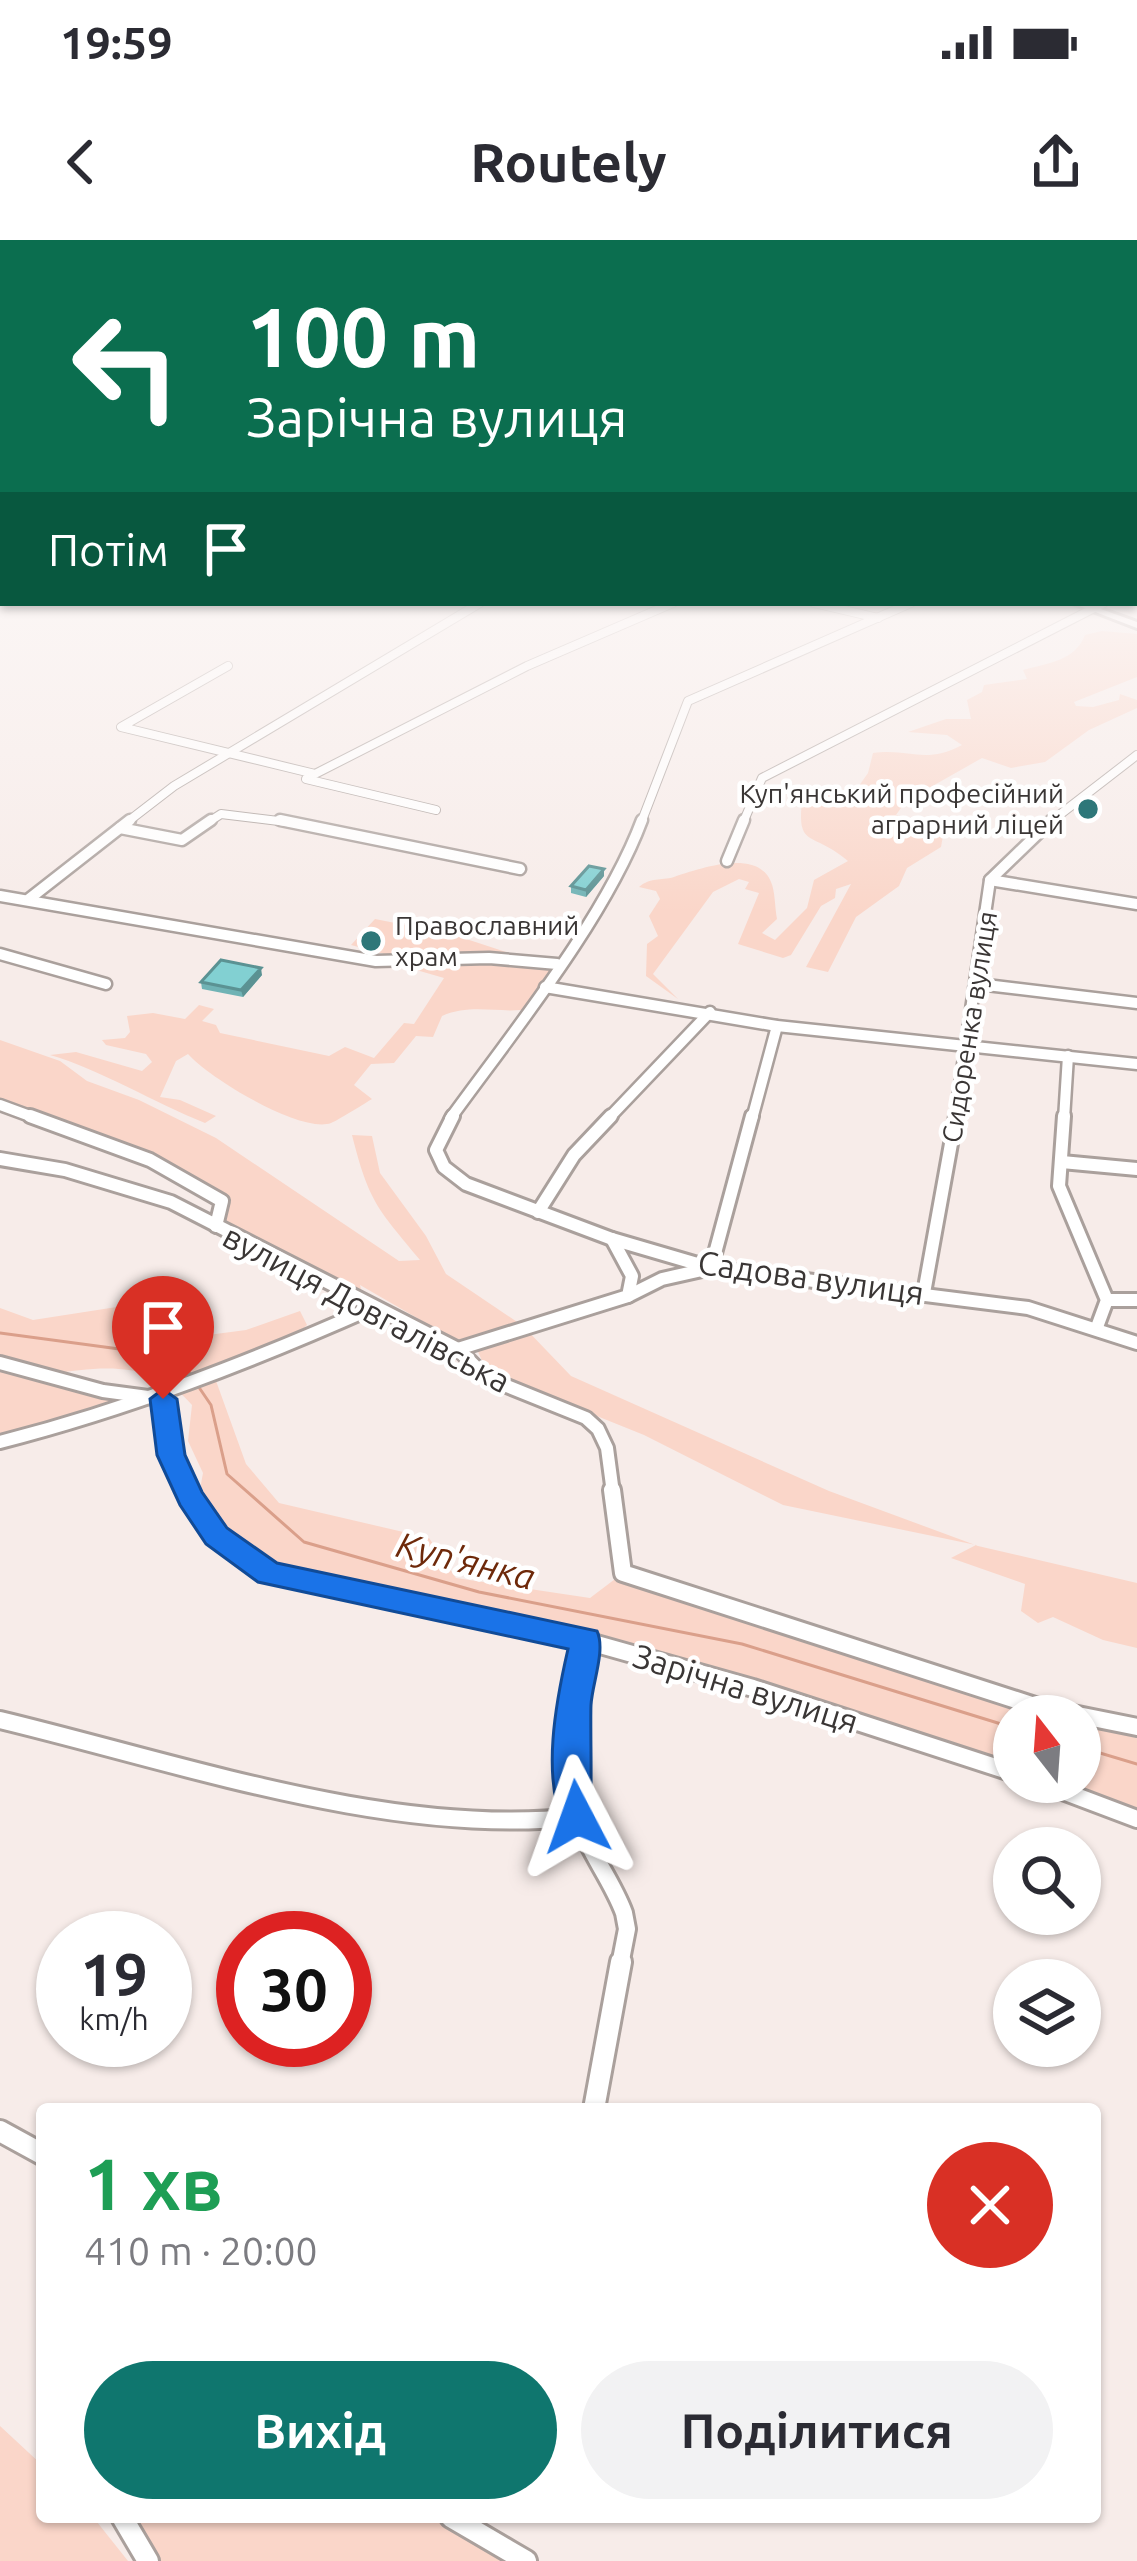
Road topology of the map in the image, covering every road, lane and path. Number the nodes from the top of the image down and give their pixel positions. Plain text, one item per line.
1 (176, 696) edge
2 (323, 696) edge
3 (469, 696) edge
4 (699, 696) edge
5 (920, 696) edge
6 (1137, 755) edge
7 (223, 756) junction
8 (291, 771) junction
9 (436, 810) dead end
10 (120, 828) junction
11 (727, 861) dead end
12 (520, 869) dead end
13 (991, 880) junction
14 (1, 896) edge
15 (28, 899) junction
16 (1137, 904) edge
17 (0, 955) edge
18 (557, 964) junction
19 (106, 984) dead end
20 (978, 984) junction
21 (545, 987) junction
22 (1137, 1003) edge
23 (710, 1012) junction
24 (777, 1026) junction
25 (969, 1044) junction
26 (1068, 1056) junction
27 (1137, 1064) edge
28 (0, 1106) edge
29 (0, 1160) edge
30 (1062, 1162) junction
31 (1137, 1168) edge
32 (538, 1212) junction
33 (216, 1226) junction
34 (612, 1239) junction
35 (711, 1268) junction
36 (924, 1293) junction
37 (628, 1296) junction
38 (1106, 1300) junction
39 (1137, 1300) edge
40 (372, 1308) junction
41 (1097, 1327) junction
42 (1137, 1343) edge
43 (458, 1349) junction
44 (0, 1363) edge
45 (158, 1396) junction
46 (0, 1442) edge
47 (586, 1640) junction
48 (0, 1720) edge
49 (1137, 1727) edge
50 (993, 1767) edge
51 (1095, 1803) edge
52 (577, 1817) junction
53 (1137, 1819) edge
54 (596, 2103) edge
55 (0, 2131) edge
56 (36, 2151) edge
57 (126, 2523) edge
58 (461, 2523) edge
59 (148, 2561) edge
60 (526, 2561) edge

1 - 7 street
2 - 7 street
3 - 8 street
4 - 18 street
5 - 11 street
6 - 13 street, Сидоренка вулиця
7 - 8 street
7 - 10 street
8 - 9 street
10 - 12 street
10 - 15 street
13 - 16 street
13 - 20 street, Сидоренка вулиця
14 - 15 street
15 - 18 street
17 - 19 street
18 - 21 street
20 - 22 street
20 - 25 street, Сидоренка вулиця
21 - 23 street
21 - 32 street, Садова вулиця
23 - 24 street
23 - 32 street
24 - 25 street
24 - 35 street
25 - 26 street
25 - 36 street, Сидоренка вулиця
26 - 27 street
26 - 30 street
28 - 33 street
29 - 33 street, вулиця Довгалівська
30 - 31 street
30 - 38 street
32 - 34 street, Садова вулиця
33 - 40 street, вулиця Довгалівська
34 - 35 street, Садова вулиця
34 - 37 street
35 - 36 street, Садова вулиця
35 - 37 street
36 - 41 street, Садова вулиця
37 - 43 street
38 - 39 street
38 - 41 street
40 - 43 street, вулиця Довгалівська
40 - 45 street
41 - 42 street, Садова вулиця
43 - 49 street, вулиця Довгалівська
44 - 45 street
45 - 46 street
45 - 47 street, Зарічна вулиця
47 - 50 street, Зарічна вулиця
47 - 52 street
48 - 52 street
51 - 53 street
52 - 54 street
55 - 56 street
57 - 59 street
58 - 60 street

